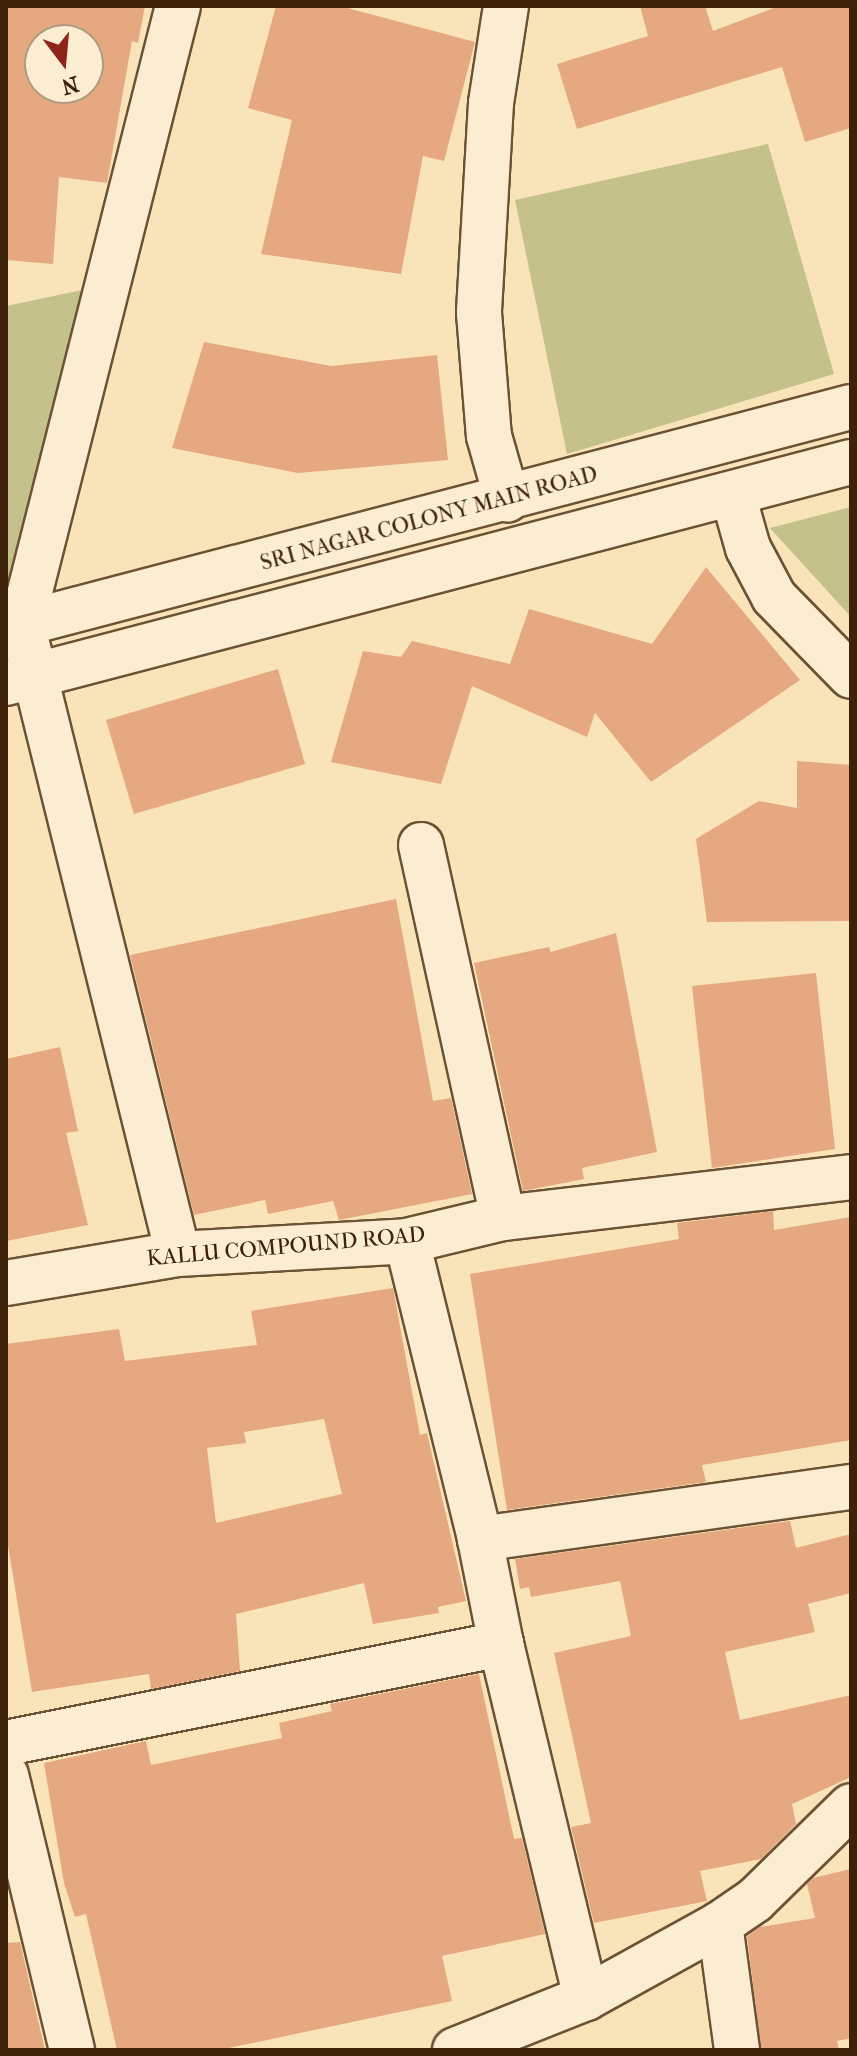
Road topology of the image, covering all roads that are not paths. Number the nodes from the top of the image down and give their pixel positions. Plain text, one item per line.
1 (178, 6) edge
2 (506, 6) edge
3 (851, 407) edge
4 (851, 462) edge
5 (733, 495) junction
6 (507, 499) junction
7 (14, 626) edge
8 (851, 676) edge
9 (22, 679) edge
10 (421, 845) dead end
11 (851, 1177) edge
12 (503, 1218) junction
13 (407, 1241) junction
14 (178, 1254) junction
15 (6, 1283) edge
16 (851, 1487) edge
17 (480, 1539) junction
18 (501, 1644) junction
19 (6, 1743) edge
20 (6, 1775) edge
21 (851, 1806) edge
22 (720, 1924) junction
23 (586, 1998) junction
24 (72, 2050) edge
25 (455, 2050) edge
26 (737, 2050) edge

1 - 7 street
2 - 6 street
3 - 6 street, SRI NAGAR COLONY MAIN ROAD
4 - 5 street
5 - 8 street
5 - 9 street
6 - 7 street, SRI NAGAR COLONY MAIN ROAD
7 - 9 street
9 - 14 street
10 - 12 street
11 - 12 street, KALLU COMPOUND ROAD
12 - 13 street, KALLU COMPOUND ROAD
13 - 14 street, KALLU COMPOUND ROAD
13 - 17 street
14 - 15 street, KALLU COMPOUND ROAD
16 - 17 street
17 - 18 street
18 - 19 street
18 - 23 street
20 - 24 street
21 - 22 street
22 - 23 street
22 - 26 street
23 - 25 street

